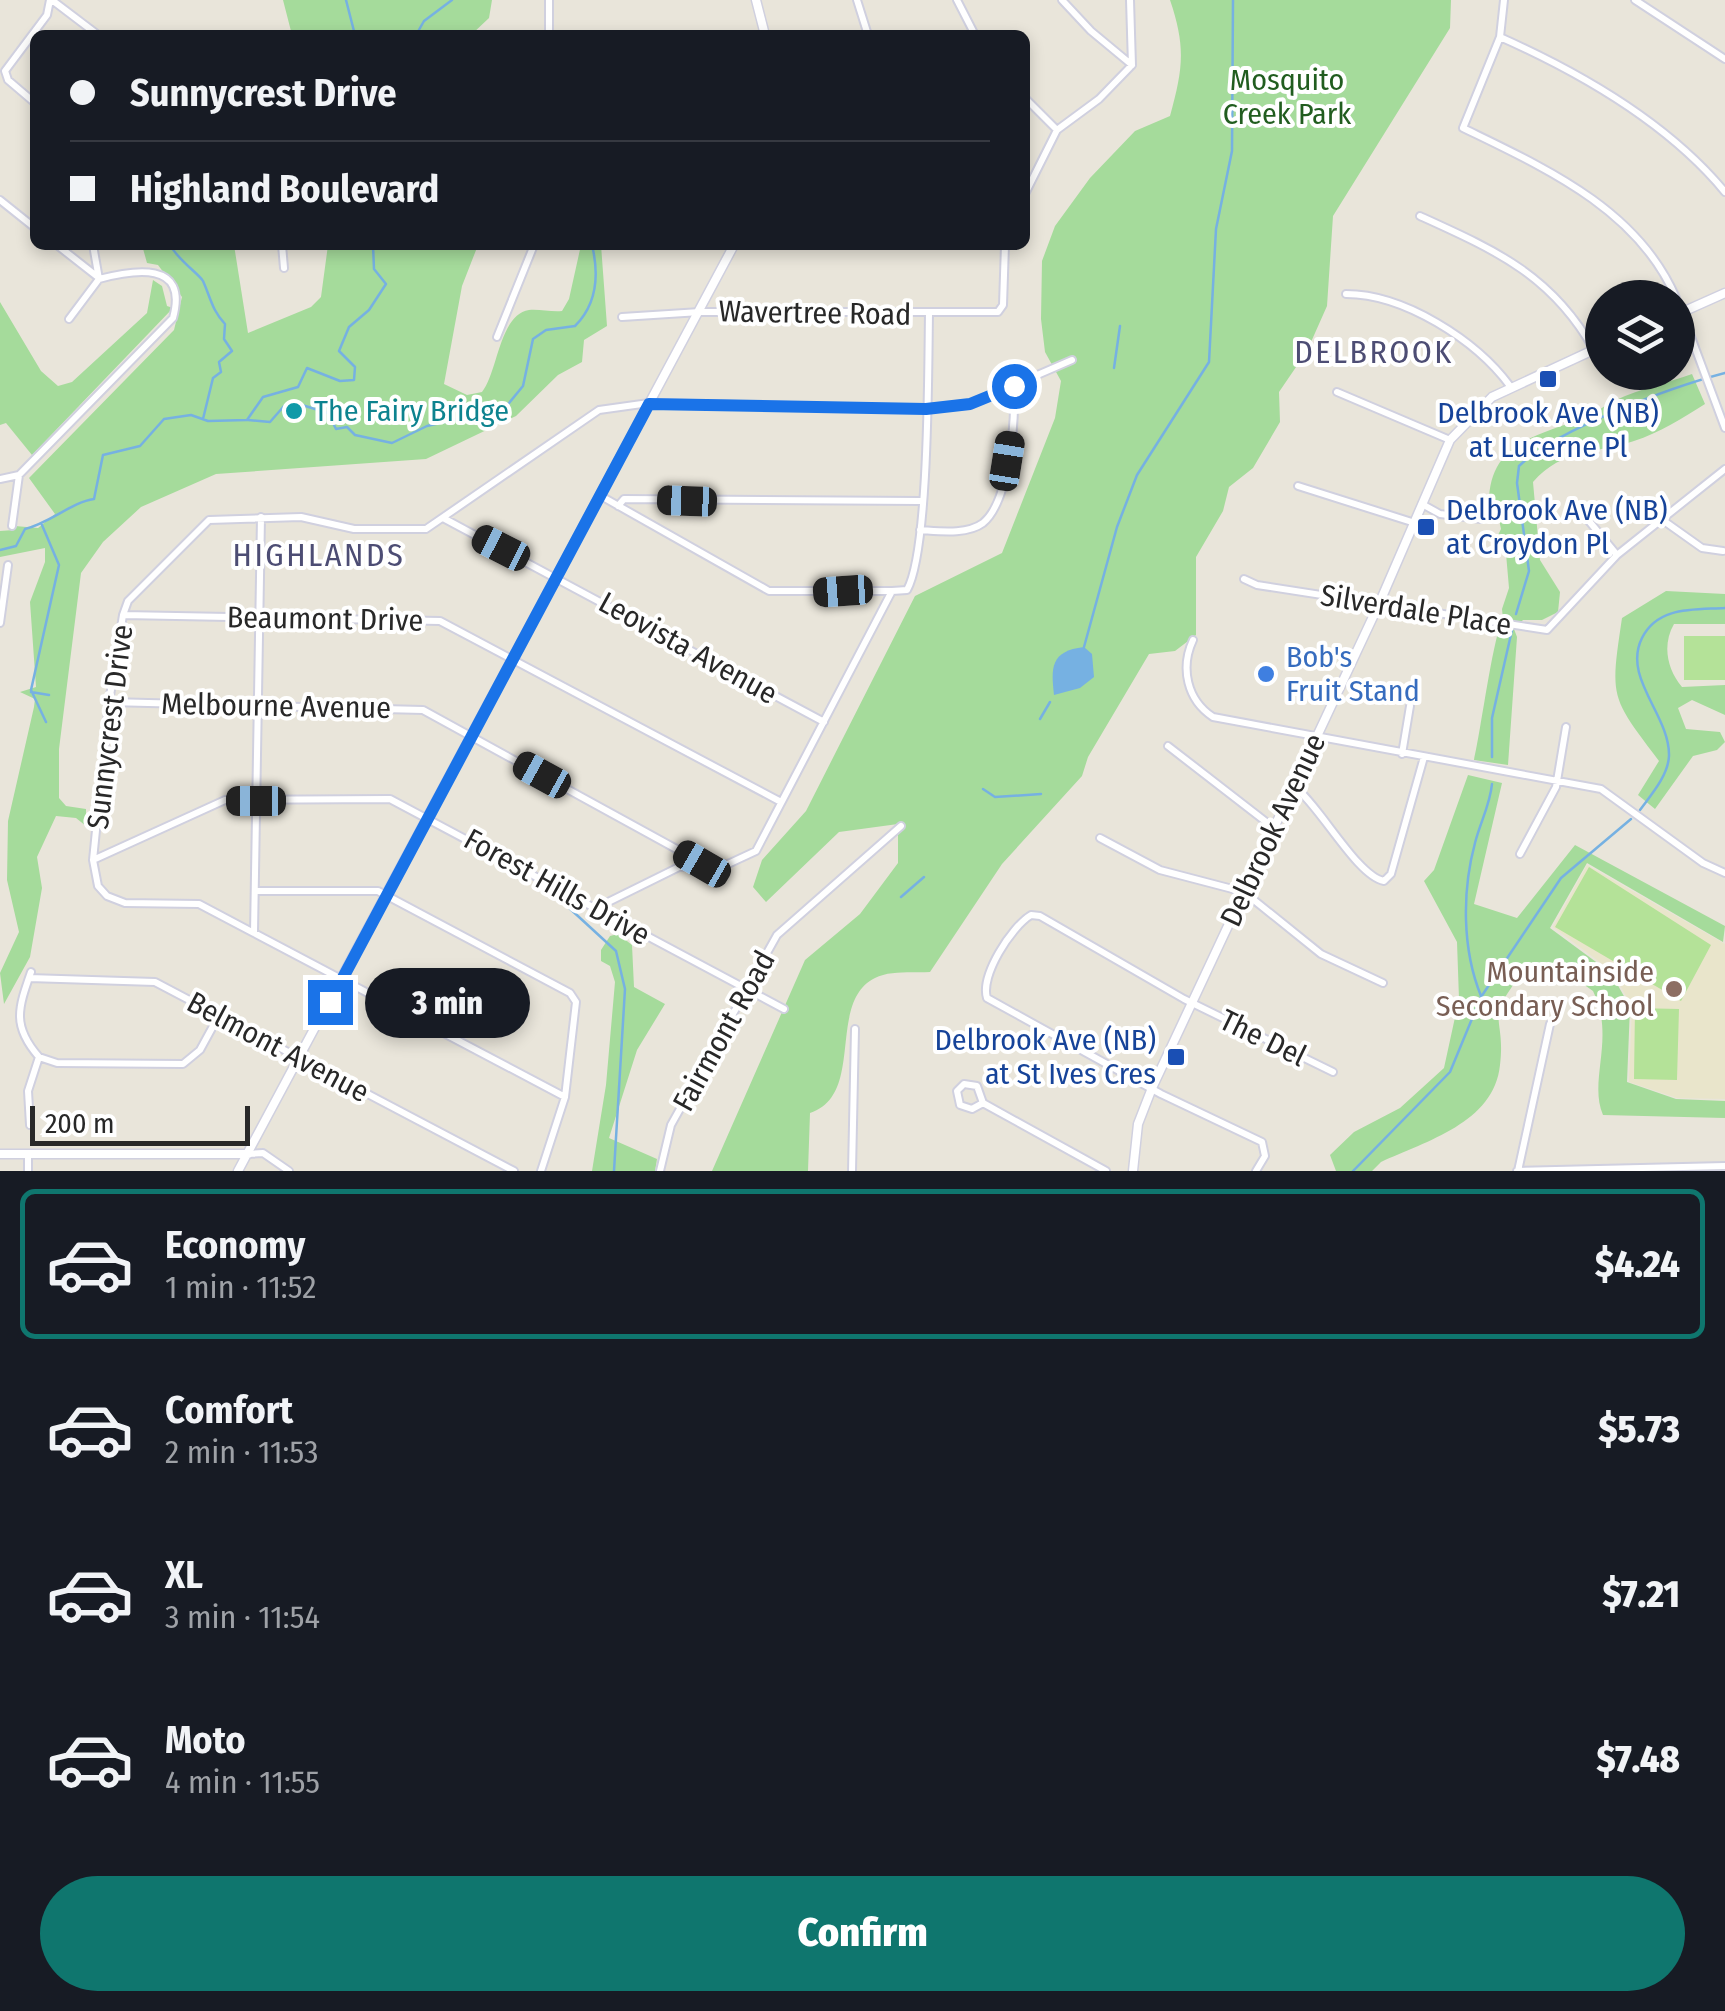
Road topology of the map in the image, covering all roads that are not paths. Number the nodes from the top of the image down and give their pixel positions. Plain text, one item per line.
1 (51, 0) edge
2 (549, 0) edge
3 (756, 0) edge
4 (857, 0) edge
5 (957, 0) edge
6 (1062, 0) edge
7 (1130, 0) edge
8 (1504, 0) edge
9 (1635, 0) edge
10 (36, 30) edge
11 (91, 30) edge
12 (549, 30) edge
13 (764, 30) edge
14 (866, 30) edge
15 (972, 30) edge
16 (1500, 37) junction
17 (30, 38) edge
18 (1725, 59) edge
19 (1132, 65) junction
20 (30, 99) edge
21 (1030, 103) edge
22 (1057, 130) junction
23 (1030, 184) edge
24 (1725, 192) edge
25 (0, 200) edge
26 (1420, 216) dead end
27 (30, 224) edge
28 (62, 250) edge
29 (94, 250) edge
30 (282, 250) edge
31 (532, 250) edge
32 (731, 250) edge
33 (1005, 250) edge
34 (284, 268) dead end
35 (99, 279) junction
36 (1666, 280) edge
37 (1725, 293) edge
38 (1346, 294) dead end
39 (1695, 307) edge
40 (700, 312) junction
41 (930, 314) junction
42 (622, 317) dead end
43 (69, 318) dead end
44 (1585, 330) edge
45 (497, 337) dead end
46 (1695, 350) edge
47 (1585, 354) edge
48 (1072, 360) dead end
49 (1014, 386) junction
50 (1510, 386) junction
51 (1337, 392) dead end
52 (649, 404) junction
53 (926, 409) junction
54 (1725, 428) edge
55 (1450, 440) junction
56 (1725, 468) edge
57 (19, 476) junction
58 (0, 479) edge
59 (1298, 486) dead end
60 (601, 496) junction
61 (920, 501) junction
62 (1422, 504) junction
63 (618, 506) junction
64 (1584, 514) dead end
65 (260, 517) junction
66 (445, 519) junction
67 (1481, 519) dead end
68 (1663, 520) junction
69 (1415, 523) junction
70 (12, 526) dead end
71 (920, 530) junction
72 (1723, 551) edge
73 (1617, 555) junction
74 (8, 565) dead end
75 (558, 576) junction
76 (1244, 579) dead end
77 (892, 591) junction
78 (1378, 604) junction
79 (123, 615) junction
80 (259, 618) junction
81 (0, 623) edge
82 (1194, 640) dead end
83 (514, 657) junction
84 (109, 702) junction
85 (1410, 706) dead end
86 (256, 708) junction
87 (824, 722) junction
88 (1566, 726) dead end
89 (471, 736) junction
90 (1316, 739) junction
91 (1168, 746) dead end
92 (1402, 754) junction
93 (1424, 758) junction
94 (1558, 779) junction
95 (1294, 786) junction
96 (256, 801) junction
97 (781, 802) junction
98 (429, 817) junction
99 (901, 826) dead end
100 (1274, 828) junction
101 (1100, 838) dead end
102 (1520, 854) dead end
103 (94, 860) junction
104 (702, 864) junction
105 (1725, 872) edge
106 (254, 891) junction
107 (1244, 892) junction
108 (386, 896) junction
109 (594, 910) junction
110 (254, 933) junction
111 (343, 977) junction
112 (1383, 983) dead end
113 (746, 990) junction
114 (1192, 1003) junction
115 (784, 1009) dead end
116 (218, 1016) junction
117 (1550, 1024) dead end
118 (855, 1029) dead end
119 (39, 1057) junction
120 (300, 1058) junction
121 (1333, 1072) dead end
122 (1152, 1088) junction
123 (565, 1097) junction
124 (983, 1103) junction
125 (30, 1126) dead end
126 (0, 1154) edge
127 (28, 1154) junction
128 (248, 1154) junction
129 (1725, 1166) edge
130 (28, 1171) edge
131 (238, 1171) edge
132 (289, 1171) edge
133 (514, 1171) edge
134 (541, 1171) edge
135 (660, 1171) edge
136 (852, 1171) edge
137 (1106, 1171) edge
138 (1134, 1171) edge
139 (1256, 1171) edge
140 (1518, 1171) edge

1 - 10 street
1 - 11 street
2 - 12 street
3 - 13 street
4 - 14 street
5 - 15 street
6 - 19 street
7 - 19 street
8 - 16 street
9 - 18 street
16 - 24 street
16 - 36 street
17 - 20 street
19 - 22 street
21 - 22 street
22 - 23 street
25 - 27 street
26 - 44 street
28 - 35 street
29 - 35 street
30 - 34 street
31 - 45 street
32 - 40 street
33 - 41 street, Wavertree Road
35 - 43 street
35 - 57 street
37 - 39 street
38 - 50 street
40 - 41 street, Wavertree Road
40 - 42 street, Wavertree Road
40 - 52 street
41 - 53 street
46 - 54 street
47 - 50 street, Delbrook Avenue
48 - 49 street, Sunnycrest Drive
49 - 53 street, Sunnycrest Drive
49 - 71 street
50 - 55 street, Delbrook Avenue
51 - 55 street
52 - 53 street, Sunnycrest Drive
52 - 60 street
52 - 66 street, Sunnycrest Drive
53 - 61 street
55 - 62 street, Delbrook Avenue
56 - 68 street, Silverdale Place
57 - 58 street
57 - 70 street
59 - 69 street
60 - 63 street
60 - 75 street
61 - 63 street
61 - 71 street
62 - 67 street
62 - 69 street, Delbrook Avenue
63 - 77 street
64 - 73 street
65 - 66 street, Sunnycrest Drive
65 - 79 street, Sunnycrest Drive
65 - 80 street
66 - 75 street, Leovista Avenue
68 - 72 street
68 - 73 street, Silverdale Place
69 - 78 street, Delbrook Avenue
71 - 77 street
73 - 78 street, Silverdale Place
74 - 81 street
75 - 83 street
75 - 87 street, Leovista Avenue
76 - 78 street, Silverdale Place
77 - 87 street
78 - 90 street, Delbrook Avenue
79 - 80 street, Beaumont Drive
79 - 84 street, Sunnycrest Drive
80 - 83 street, Beaumont Drive
80 - 86 street
82 - 90 street
83 - 89 street
83 - 97 street, Beaumont Drive
84 - 86 street, Melbourne Avenue
84 - 103 street, Sunnycrest Drive
85 - 92 street
86 - 89 street, Melbourne Avenue
86 - 96 street
87 - 97 street
88 - 94 street
89 - 98 street
89 - 104 street, Melbourne Avenue
90 - 92 street
90 - 95 street, Delbrook Avenue
91 - 100 street
92 - 93 street
93 - 94 street
93 - 95 street
94 - 102 street
94 - 105 street
95 - 100 street, Delbrook Avenue
96 - 98 street, Forest Hills Drive
96 - 103 street, Forest Hills Drive
96 - 106 street
97 - 104 street
98 - 108 street
98 - 109 street, Forest Hills Drive
99 - 113 street, Fairmont Road
100 - 107 street, Delbrook Avenue
101 - 107 street
103 - 110 street
104 - 109 street
106 - 108 street
106 - 110 street
107 - 112 street
107 - 114 street, Delbrook Avenue
108 - 111 street
108 - 123 street
109 - 113 street, Forest Hills Drive
110 - 111 street
111 - 120 street
111 - 123 street
113 - 115 street, Forest Hills Drive
113 - 135 street, Fairmont Road
114 - 121 street, The Del
114 - 122 street, Delbrook Avenue
114 - 122 street, The Del
116 - 119 street
116 - 119 street, Belmont Avenue
116 - 120 street, Belmont Avenue
117 - 140 street
118 - 136 street
119 - 125 street
120 - 128 street
120 - 133 street, Belmont Avenue
122 - 138 street, Delbrook Avenue
122 - 139 street
123 - 134 street
124 - 124 street
124 - 137 street
126 - 127 street
127 - 128 street
127 - 130 street
128 - 131 street
128 - 132 street
129 - 140 street

